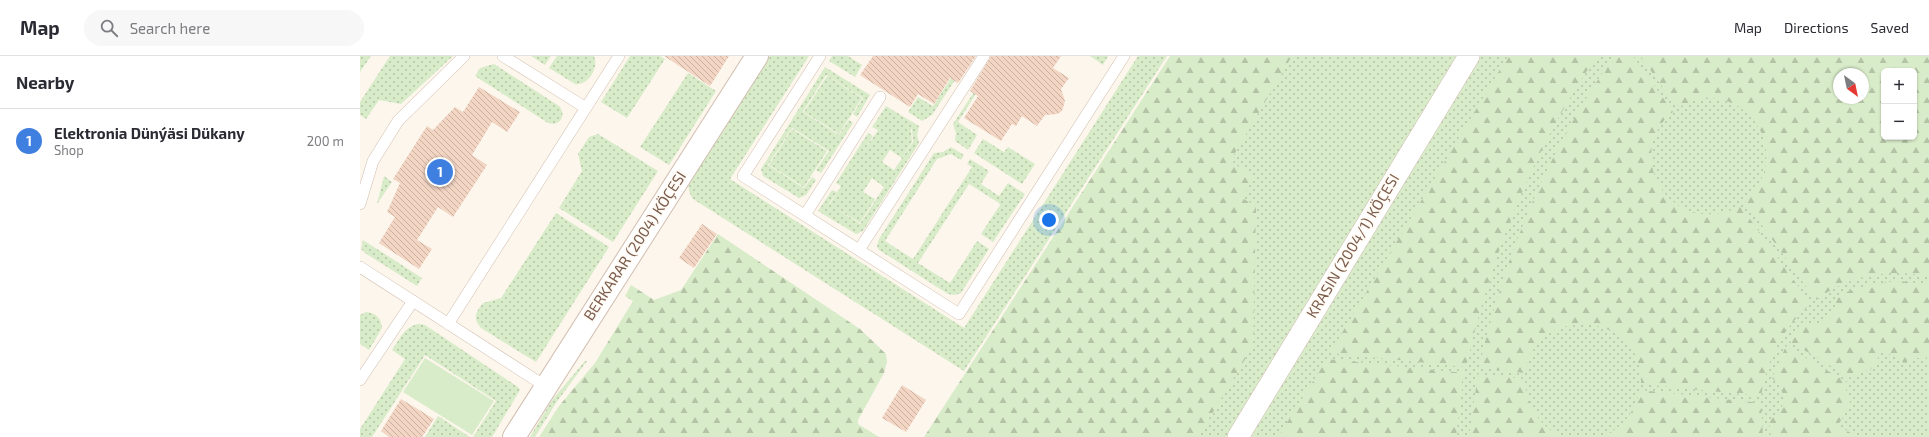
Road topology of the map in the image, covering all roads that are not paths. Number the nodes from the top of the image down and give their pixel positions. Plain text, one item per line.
1 (464, 56) edge
2 (503, 56) edge
3 (619, 56) edge
4 (757, 56) edge
5 (820, 56) edge
6 (984, 56) edge
7 (1124, 56) edge
8 (1469, 56) edge
9 (880, 98) dead end
10 (586, 108) junction
11 (360, 204) edge
12 (805, 215) junction
13 (859, 250) junction
14 (360, 267) edge
15 (413, 301) junction
16 (448, 324) junction
17 (360, 380) edge
18 (545, 386) junction
19 (514, 437) edge
20 (1238, 437) edge

1 - 11 lane
2 - 10 lane
3 - 10 lane
4 - 18 street, BERKARAR (2004) KÖÇESI
5 - 12 lane
6 - 13 lane
7 - 13 lane
8 - 20 street, KRASIN (2004/1) KÖÇESI
9 - 12 lane
10 - 16 lane
12 - 13 lane
14 - 15 lane
15 - 16 lane
15 - 17 lane
16 - 18 lane
18 - 19 street, BERKARAR (2004) KÖÇESI

